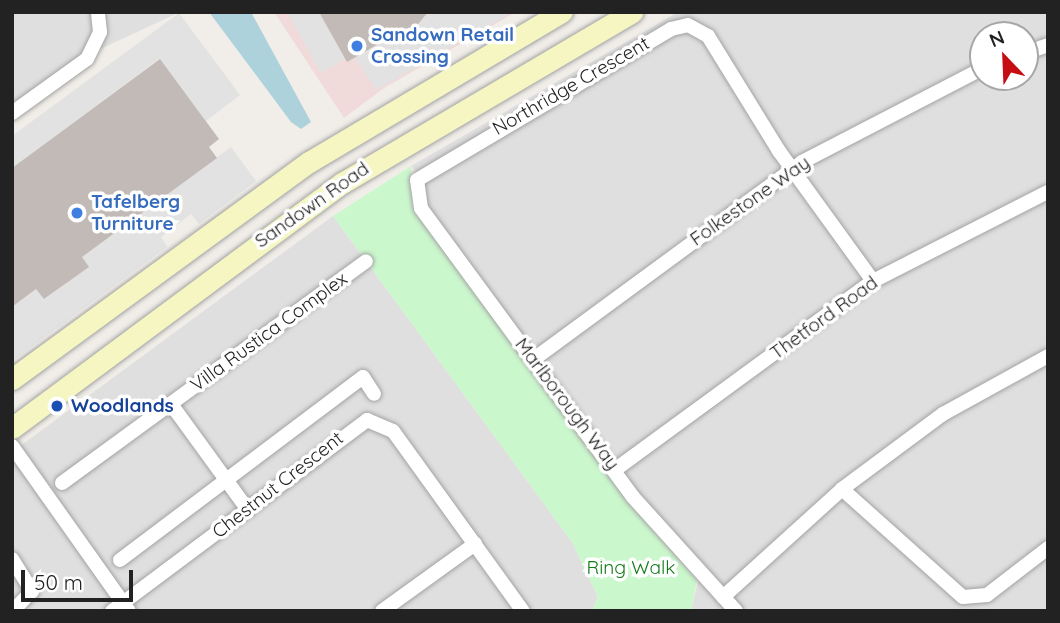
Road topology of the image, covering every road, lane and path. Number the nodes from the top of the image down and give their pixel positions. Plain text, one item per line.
1 (98, 12) edge
2 (562, 12) edge
3 (632, 12) edge
4 (969, 75) edge
5 (12, 113) edge
6 (792, 168) junction
7 (415, 186) joint
8 (1048, 192) edge
9 (366, 261) dead end
10 (873, 281) junction
11 (1048, 356) edge
12 (534, 359) junction
13 (12, 379) edge
14 (374, 394) dead end
15 (171, 404) junction
16 (12, 428) edge
17 (12, 446) edge
18 (616, 469) junction
19 (226, 480) junction
20 (62, 483) dead end
21 (842, 489) junction
22 (248, 510) junction
23 (475, 544) junction
24 (1048, 548) edge
25 (12, 559) edge
26 (120, 560) dead end
27 (723, 597) junction
28 (121, 608) edge
29 (13, 611) edge
30 (383, 611) edge
31 (523, 611) edge
32 (736, 611) edge

1 - 5 street
2 - 13 main road, Sandown Road
3 - 16 main road, Sandown Road
4 - 6 street, Folkestone Way
6 - 7 street, Northridge Crescent
6 - 10 street
6 - 12 street, Folkestone Way
7 - 12 street, Marlborough Way
8 - 10 street, Thetford Road
9 - 15 street, Villa Rustica Complex
10 - 18 street, Thetford Road
11 - 21 street
12 - 18 street, Marlborough Way
14 - 19 street
15 - 19 street, Villa Rustica Complex
15 - 20 street, Villa Rustica Complex
17 - 28 street
18 - 27 street, Marlborough Way
19 - 22 street, Villa Rustica Complex
19 - 26 street
21 - 24 street
21 - 27 street
22 - 23 street, Chestnut Crescent
22 - 28 street, Chestnut Crescent
23 - 30 street
23 - 31 street, Chestnut Crescent
25 - 29 street
27 - 32 street, Marlborough Way

